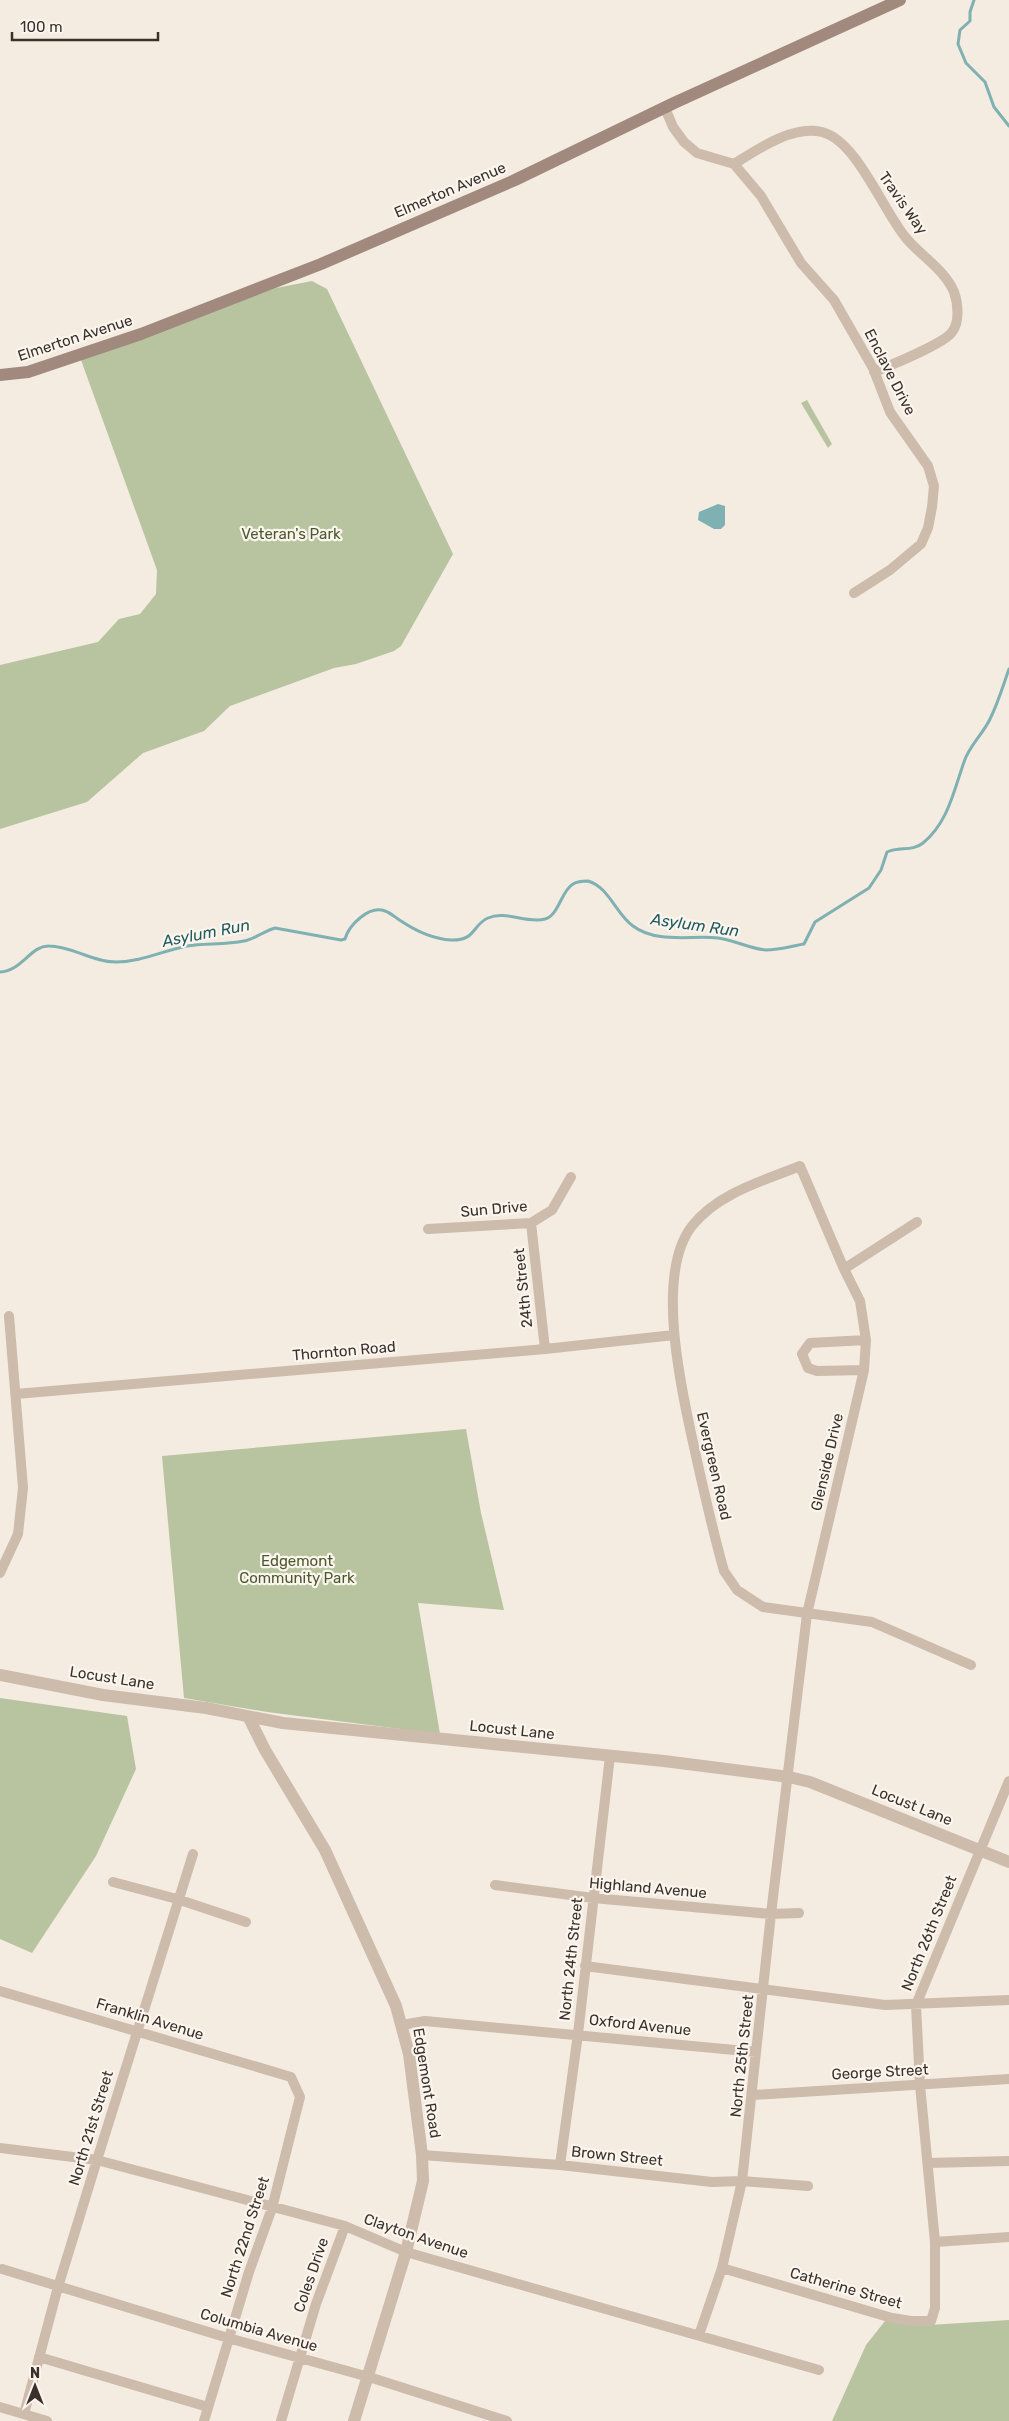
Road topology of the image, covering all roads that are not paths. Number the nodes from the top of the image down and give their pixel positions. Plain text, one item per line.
1 (900, 0) edge
2 (665, 108) junction
3 (734, 164) junction
4 (874, 372) junction
5 (0, 375) edge
6 (854, 593) dead end
7 (800, 1166) joint
8 (572, 1178) dead end
9 (918, 1222) dead end
10 (531, 1223) junction
11 (428, 1230) dead end
12 (844, 1269) junction
13 (9, 1316) dead end
14 (674, 1335) junction
15 (866, 1340) junction
16 (545, 1349) junction
17 (864, 1370) junction
18 (16, 1394) junction
19 (0, 1573) edge
20 (808, 1614) junction
21 (971, 1665) dead end
22 (0, 1674) edge
23 (249, 1718) junction
24 (610, 1756) junction
25 (789, 1777) junction
26 (1009, 1781) edge
27 (980, 1850) junction
28 (193, 1854) dead end
29 (1009, 1862) edge
30 (114, 1882) dead end
31 (496, 1885) dead end
32 (593, 1898) junction
33 (177, 1899) junction
34 (799, 1913) dead end
35 (771, 1914) junction
36 (246, 1922) dead end
37 (585, 1966) junction
38 (765, 1988) junction
39 (0, 1991) edge
40 (1009, 2000) edge
41 (916, 2005) junction
42 (402, 2024) junction
43 (137, 2031) junction
44 (578, 2034) junction
45 (756, 2052) junction
46 (291, 2077) joint
47 (1009, 2079) edge
48 (920, 2084) junction
49 (753, 2095) junction
50 (0, 2148) edge
51 (422, 2155) junction
52 (97, 2160) junction
53 (1009, 2161) edge
54 (928, 2163) junction
55 (560, 2165) junction
56 (742, 2181) junction
57 (808, 2186) dead end
58 (272, 2208) junction
59 (345, 2226) junction
60 (1009, 2237) edge
61 (935, 2242) junction
62 (406, 2252) junction
63 (722, 2268) junction
64 (2, 2269) dead end
65 (58, 2286) junction
66 (699, 2334) junction
67 (228, 2338) junction
68 (40, 2357) junction
69 (299, 2357) junction
70 (819, 2370) dead end
71 (369, 2377) junction
72 (0, 2407) edge
73 (208, 2407) junction
74 (24, 2414) junction
75 (495, 2420) edge
76 (47, 2421) edge
77 (204, 2421) edge
78 (280, 2421) edge
79 (354, 2421) edge
80 (508, 2421) edge

1 - 2 main road, Elmerton Avenue
2 - 3 street
2 - 5 main road, Elmerton Avenue
3 - 4 street, Enclave Drive
3 - 4 street, Travis Way
4 - 6 street, Enclave Drive
7 - 12 street, Glenside Drive
7 - 14 street, Evergreen Road
8 - 10 street, Sun Drive
9 - 12 street
10 - 11 street, Sun Drive
10 - 16 street, 24th Street
12 - 15 street, Glenside Drive
13 - 18 street
14 - 16 street, Thornton Road
14 - 20 street, Evergreen Road
15 - 17 street, Glenside Drive
15 - 17 street
16 - 18 street, Thornton Road
17 - 20 street, Glenside Drive
18 - 19 street
20 - 21 street, Evergreen Road
20 - 25 street, Glenside Drive
22 - 23 street, Locust Lane
23 - 24 street, Locust Lane
23 - 42 street, Edgemont Road
24 - 25 street, Locust Lane
24 - 32 street, North 24th Street
25 - 27 street, Locust Lane
25 - 35 street, North 25th Street
26 - 27 street, North 26th Street
27 - 29 street, Locust Lane
27 - 41 street, North 26th Street
28 - 33 street, North 21st Street
30 - 33 street
31 - 32 street, Highland Avenue
32 - 35 street, Highland Avenue
32 - 37 street, North 24th Street
33 - 36 street
33 - 43 street, North 21st Street
34 - 35 street, Highland Avenue
35 - 38 street, North 25th Street
37 - 38 street
37 - 44 street, North 24th Street
38 - 41 street
38 - 45 street, North 25th Street
39 - 43 street, Franklin Avenue
40 - 41 street
41 - 48 street, North 26th Street
42 - 44 street, Oxford Avenue
42 - 51 street, Edgemont Road
43 - 46 street, Franklin Avenue
43 - 52 street, North 21st Street
44 - 45 street, Oxford Avenue
44 - 55 street, North 24th Street
45 - 49 street, North 25th Street
46 - 58 street, North 22nd Street
47 - 48 street, George Street
48 - 49 street, George Street
48 - 54 street, North 26th Street
49 - 56 street, North 25th Street
50 - 52 street, Clayton Avenue
51 - 55 street, Brown Street
51 - 62 street, Edgemont Road
52 - 58 street, Clayton Avenue
52 - 65 street, North 21st Street
53 - 54 street
54 - 61 street, North 26th Street
55 - 56 street, Brown Street
56 - 57 street, Brown Street
56 - 63 street, North 25th Street
58 - 59 street, Clayton Avenue
58 - 67 street, North 22nd Street
59 - 62 street, Clayton Avenue
59 - 69 street, Coles Drive
60 - 61 street
61 - 63 street, Catherine Street
62 - 66 street, Clayton Avenue
62 - 71 street, Edgemont Road
63 - 66 street, North 25th Street
64 - 65 street, Columbia Avenue
65 - 67 street, Columbia Avenue
65 - 68 street, North 21st Street
66 - 70 street, Clayton Avenue
67 - 69 street, Columbia Avenue
67 - 73 street, North 22nd Street
68 - 73 street
68 - 74 street, North 21st Street
69 - 71 street, Columbia Avenue
69 - 78 street, Coles Drive
71 - 75 street, Columbia Avenue
71 - 79 street, Edgemont Road
72 - 74 street
73 - 77 street, North 22nd Street
74 - 76 street
75 - 80 street, Columbia Avenue

